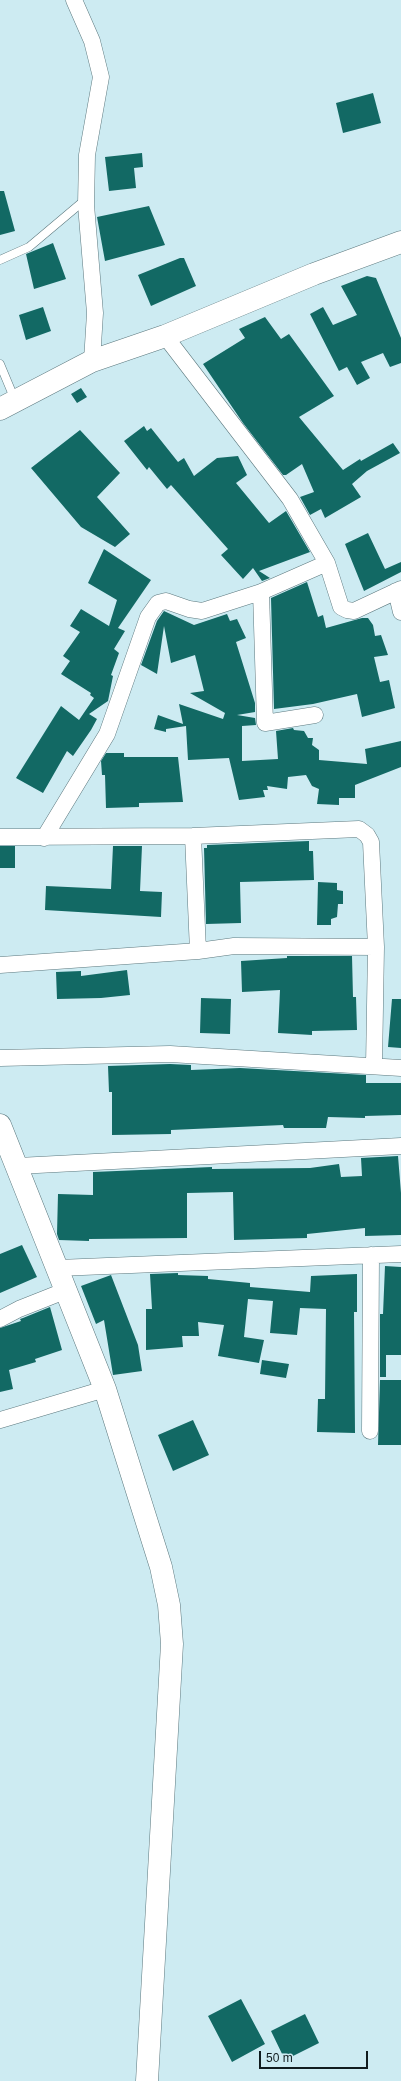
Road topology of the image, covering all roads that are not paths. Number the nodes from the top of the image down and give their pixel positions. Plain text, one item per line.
1 (74, 0) edge
2 (86, 198) junction
3 (401, 242) edge
4 (0, 260) edge
5 (165, 336) junction
6 (92, 361) junction
7 (0, 364) edge
8 (7, 405) edge
9 (327, 562) junction
10 (398, 590) edge
11 (261, 592) junction
12 (401, 612) edge
13 (315, 714) dead end
14 (193, 836) junction
15 (0, 837) edge
16 (44, 838) junction
17 (376, 947) junction
18 (198, 952) junction
19 (0, 965) edge
20 (0, 1058) edge
21 (374, 1066) junction
22 (401, 1068) edge
23 (0, 1125) edge
24 (401, 1146) edge
25 (18, 1166) junction
26 (401, 1254) edge
27 (371, 1255) junction
28 (58, 1268) junction
29 (67, 1290) junction
30 (0, 1319) edge
31 (105, 1389) junction
32 (0, 1420) edge
33 (370, 1431) dead end
34 (147, 2081) edge

1 - 2 street
2 - 4 lane
2 - 6 street
3 - 5 street
5 - 6 street
5 - 9 street
6 - 8 street
7 - 8 lane
9 - 10 street
9 - 11 street
10 - 12 street
11 - 13 street
11 - 16 street
14 - 16 street
14 - 17 street
14 - 18 street
15 - 16 street
17 - 18 street
17 - 21 street
18 - 19 street
20 - 21 street
21 - 22 street
23 - 25 street
24 - 25 street
25 - 28 street
26 - 27 street
27 - 28 street
27 - 33 street
28 - 29 street
29 - 30 street
29 - 31 street
31 - 32 street
31 - 34 street

